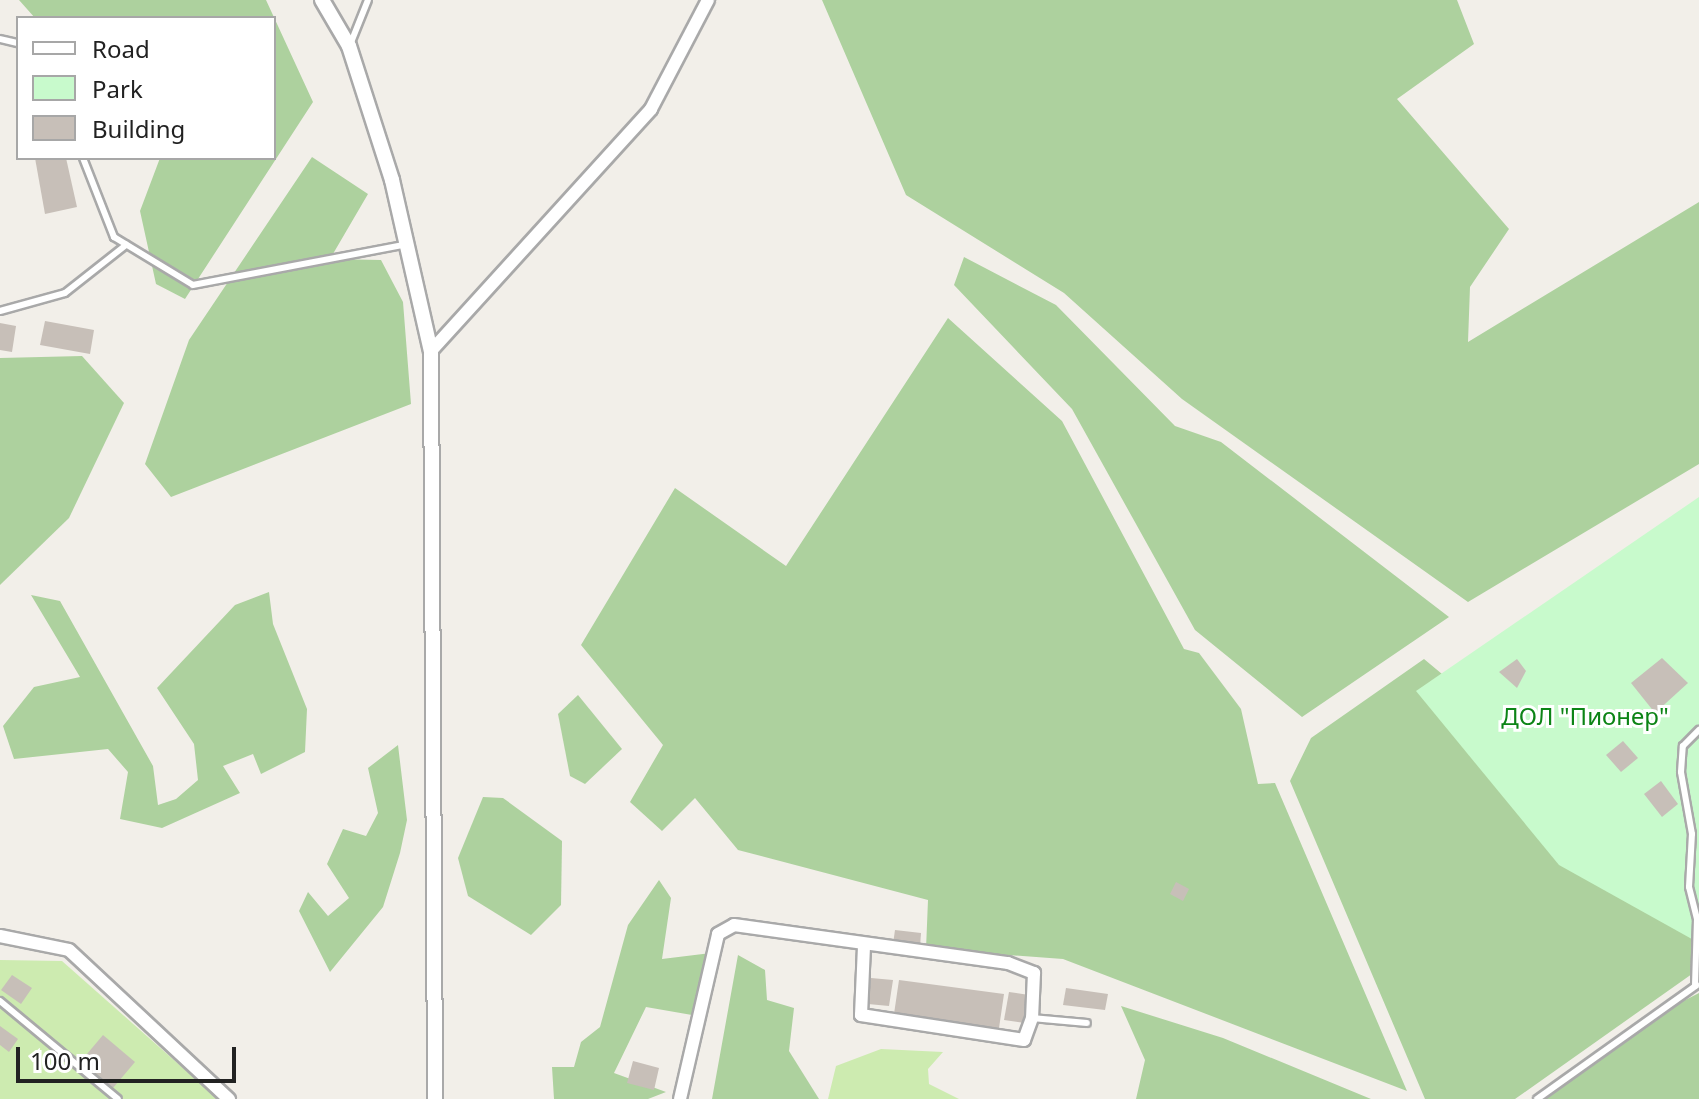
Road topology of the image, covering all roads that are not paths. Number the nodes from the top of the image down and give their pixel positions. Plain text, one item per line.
1 (322, 0) edge
2 (368, 0) edge
3 (708, 0) edge
4 (349, 46) junction
5 (84, 160) edge
6 (407, 244) junction
7 (126, 245) junction
8 (0, 311) edge
9 (431, 351) junction
10 (1699, 730) edge
11 (0, 936) edge
12 (864, 945) junction
13 (1697, 986) edge
14 (0, 1001) edge
15 (1032, 1018) junction
16 (1087, 1023) dead end
17 (222, 1097) edge
18 (118, 1099) edge
19 (435, 1099) edge
20 (680, 1099) edge
21 (1537, 1099) edge

1 - 4 street
2 - 4 lane
3 - 9 street
4 - 6 street
5 - 7 lane
6 - 7 lane
6 - 9 street
7 - 8 lane
9 - 19 street
10 - 13 lane
11 - 17 street
12 - 15 street
12 - 15 street
12 - 20 street
13 - 21 lane
14 - 18 lane
15 - 16 lane

